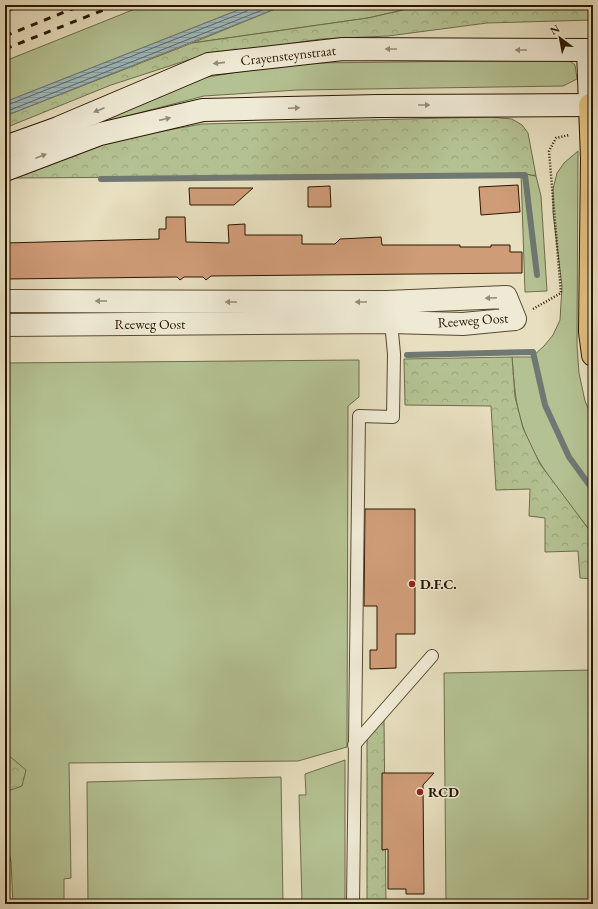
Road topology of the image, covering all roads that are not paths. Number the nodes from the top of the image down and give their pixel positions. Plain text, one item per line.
1 (590, 50) edge
2 (592, 105) edge
3 (5, 147) edge
4 (5, 170) edge
5 (5, 301) edge
6 (391, 322) junction
7 (5, 325) edge
8 (593, 355) edge
9 (432, 656) dead end
10 (354, 745) junction
11 (353, 904) edge

1 - 2 main road
1 -> 3 main road, Crayensteynstraat
4 -> 2 main road
2 - 8 highway
6 -> 5 main road, Reeweg Oost
6 - 7 main road, Reeweg Oost
6 - 10 lane
9 - 10 lane
10 - 11 lane

